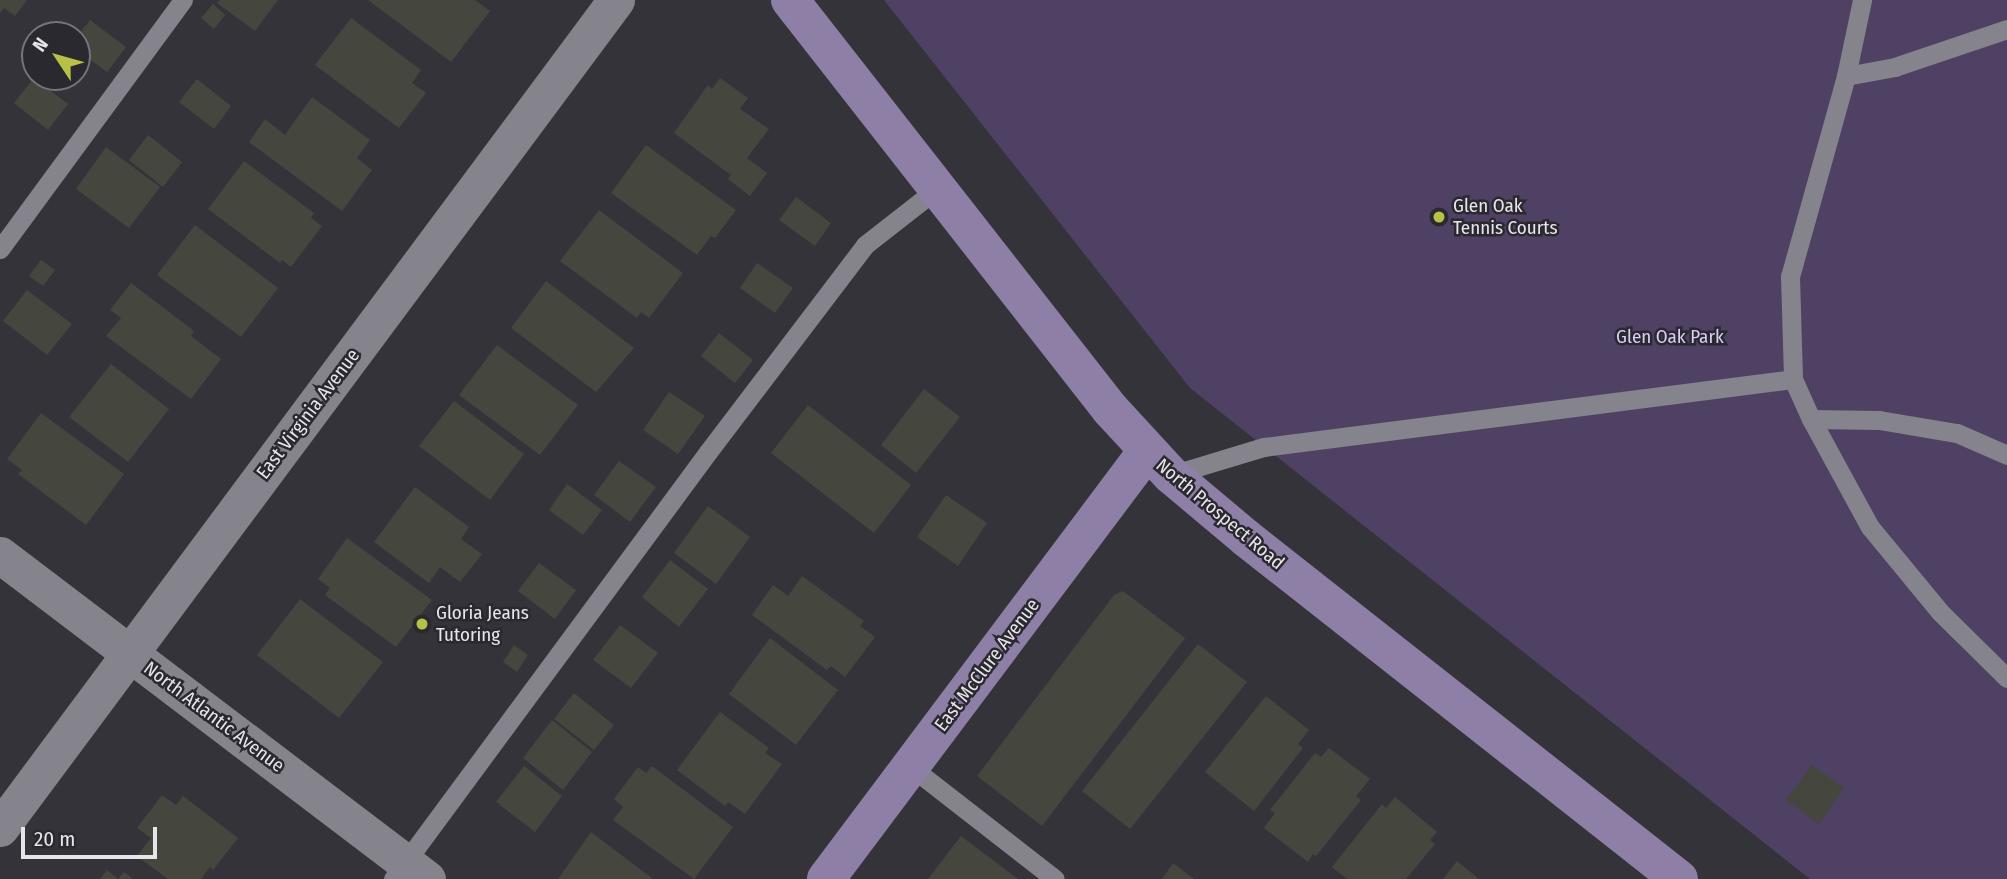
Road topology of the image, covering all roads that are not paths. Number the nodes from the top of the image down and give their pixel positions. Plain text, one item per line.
1 (183, 0) edge
2 (616, 0) edge
3 (790, 0) edge
4 (1862, 0) edge
5 (2007, 29) edge
6 (1846, 76) junction
7 (938, 188) junction
8 (0, 248) edge
9 (1793, 379) junction
10 (1811, 419) junction
11 (2007, 455) edge
12 (1159, 463) junction
13 (0, 555) edge
14 (130, 653) junction
15 (2007, 678) edge
16 (911, 767) junction
17 (0, 828) edge
18 (409, 874) edge
19 (826, 879) edge
20 (1055, 879) edge
21 (1679, 879) edge

1 - 8 lane
2 - 14 street, East Virginia Avenue
3 - 7 main road, North Prospect Road
4 - 6 lane
5 - 6 lane
6 - 9 lane
7 - 12 main road, North Prospect Road
7 - 18 lane
9 - 10 lane
9 - 12 lane
10 - 11 lane
10 - 15 lane
12 - 16 main road, East McClure Avenue
12 - 21 main road, North Prospect Road
13 - 14 street, North Atlantic Avenue
14 - 17 street, East Virginia Avenue
14 - 18 street, North Atlantic Avenue
16 - 19 main road, East McClure Avenue
16 - 20 lane

